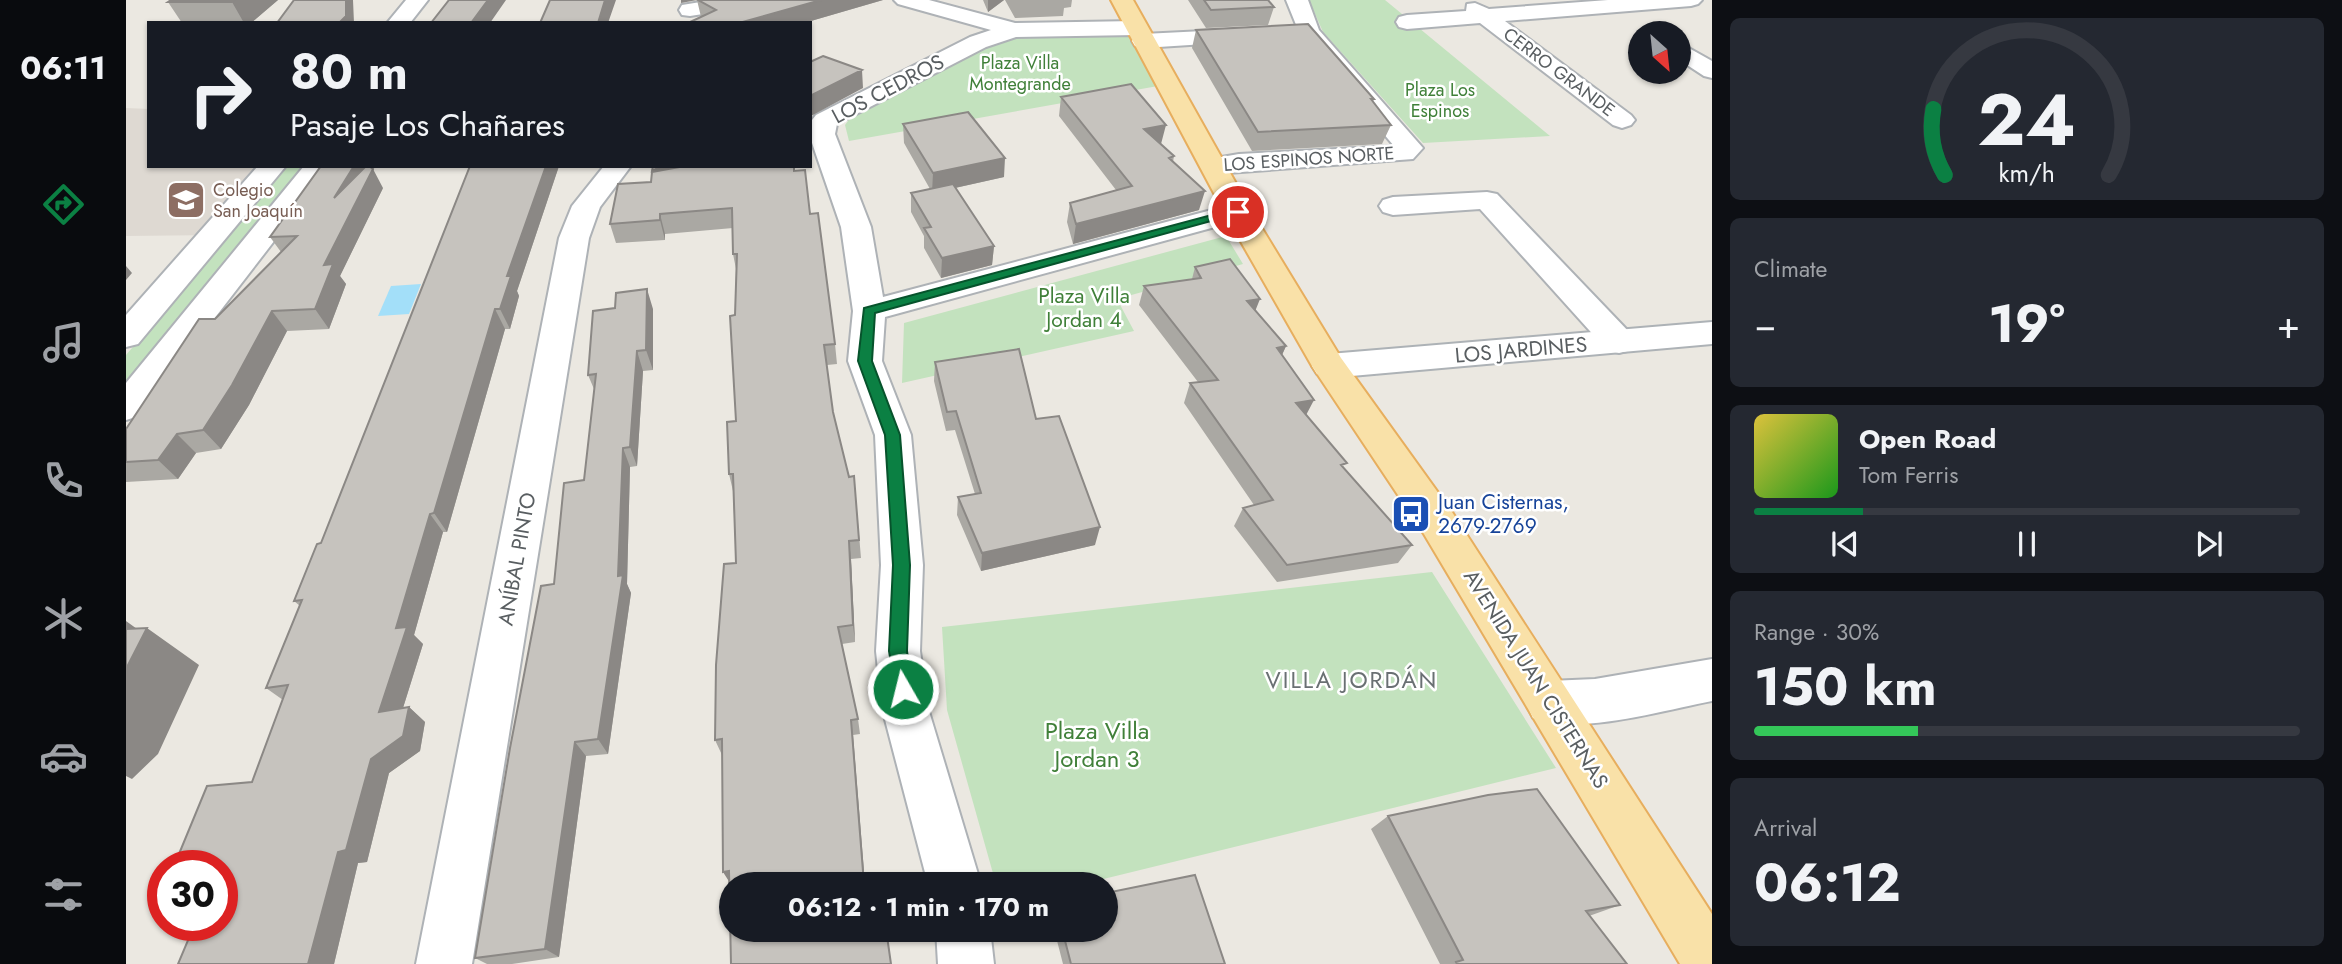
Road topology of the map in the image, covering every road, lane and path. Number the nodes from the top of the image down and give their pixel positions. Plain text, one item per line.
1 (417, 0) edge
2 (755, 0) edge
3 (905, 0) edge
4 (1297, 0) edge
5 (1463, 0) edge
6 (1690, 0) edge
7 (1607, 3) edge
8 (682, 5) edge
9 (1485, 17) junction
10 (400, 21) edge
11 (670, 21) edge
12 (1634, 21) edge
13 (1407, 22) dead end
14 (1134, 23) edge
15 (1014, 30) junction
16 (1310, 32) junction
17 (1691, 57) edge
18 (1712, 71) edge
19 (1622, 120) dead end
20 (1214, 166) junction
21 (271, 168) edge
22 (317, 168) edge
23 (616, 168) edge
24 (1393, 205) dead end
25 (1238, 212) junction
26 (869, 311) junction
27 (1712, 333) edge
28 (126, 336) edge
29 (1619, 342) junction
30 (1329, 366) junction
31 (126, 407) edge
32 (1712, 680) edge
33 (1549, 703) junction
34 (952, 872) edge
35 (964, 942) edge
36 (444, 964) edge
37 (966, 964) edge
38 (1712, 964) edge

1 - 10 street
2 - 8 street
3 - 15 street
4 - 16 street
5 - 9 street, CERRO GRANDE
6 - 7 street
7 - 9 street
7 - 12 street
8 - 11 street
9 - 13 street
9 - 19 street, CERRO GRANDE
14 - 15 street
14 - 16 street
14 - 20 main road, AVENIDA JUAN CISTERNAS
15 - 26 street, LOS CEDROS
16 - 20 street, LOS ESPINOS NORTE
17 - 18 street
20 - 25 main road, AVENIDA JUAN CISTERNAS
21 - 28 street
22 - 31 street
23 - 36 street, ANÍBAL PINTO
24 - 29 street
25 - 26 street
25 - 30 main road, AVENIDA JUAN CISTERNAS
26 - 34 street, LOS CEDROS
27 - 29 street, LOS JARDINES
29 - 30 street, LOS JARDINES
30 - 33 main road, AVENIDA JUAN CISTERNAS
32 - 33 street
33 - 38 main road, AVENIDA JUAN CISTERNAS
35 - 37 street

